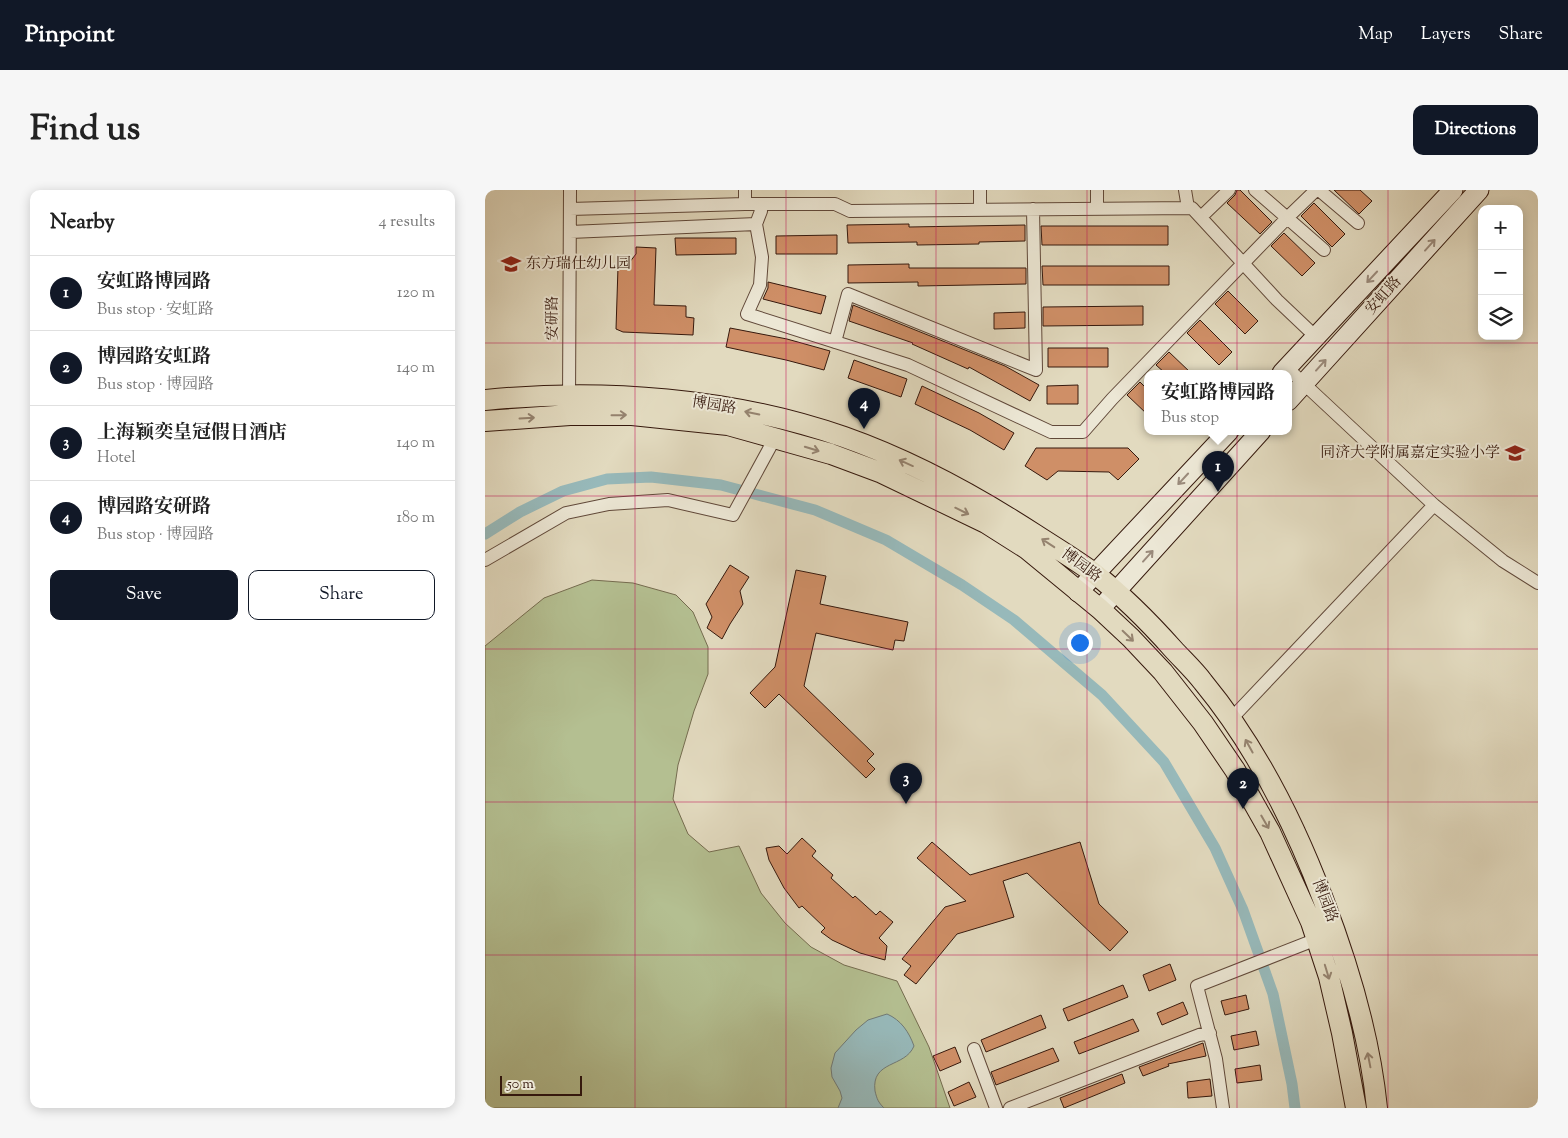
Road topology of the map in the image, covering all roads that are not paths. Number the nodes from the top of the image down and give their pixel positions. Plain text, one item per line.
1 (570, 190) edge
2 (745, 190) edge
3 (980, 190) edge
4 (1097, 190) edge
5 (1185, 190) edge
6 (1229, 190) edge
7 (1255, 190) edge
8 (1318, 190) edge
9 (1453, 190) edge
10 (1479, 190) edge
11 (745, 204) junction
12 (759, 204) junction
13 (570, 208) junction
14 (1188, 208) junction
15 (1033, 209) junction
16 (1097, 209) junction
17 (980, 210) junction
18 (1201, 217) junction
19 (1287, 218) junction
20 (756, 224) junction
21 (1358, 224) dead end
22 (570, 232) junction
23 (1324, 250) dead end
24 (1243, 263) junction
25 (1316, 337) junction
26 (835, 342) junction
27 (1285, 370) edge
28 (1292, 376) edge
29 (1304, 383) junction
30 (569, 394) junction
31 (1292, 396) edge
32 (485, 400) edge
33 (570, 415) junction
34 (485, 421) edge
35 (1225, 435) edge
36 (1257, 435) edge
37 (775, 438) junction
38 (1433, 505) junction
39 (485, 560) edge
40 (1095, 574) junction
41 (1538, 583) edge
42 (1078, 592) junction
43 (1115, 592) junction
44 (1100, 609) junction
45 (1231, 719) junction
46 (1317, 939) junction
47 (1210, 1033) junction
48 (974, 1049) dead end
49 (996, 1108) edge
50 (1010, 1108) edge
51 (1223, 1108) edge
52 (1356, 1108) edge
53 (1377, 1108) edge

1 - 13 street, 安研路
2 - 11 street
3 - 17 street
4 - 16 street
5 - 14 street
6 - 18 street
7 - 19 street
8 - 19 street
8 - 21 street
9 -> 25 main road, 安虹路
29 -> 10 main road, 安虹路
11 - 12 street
11 - 13 street
12 - 17 street
12 - 20 street
13 - 22 street, 安研路
14 - 16 street
14 - 18 street
15 - 16 street
15 - 17 street
15 - 26 street
18 - 24 street
19 - 23 street
19 - 24 street
20 - 22 street
20 - 26 street
22 - 30 street, 安研路
24 - 25 street
24 - 26 street
25 - 27 main road, 安虹路
28 - 29 street
29 - 31 main road, 安虹路
29 - 38 street
30 - 32 main road, 博园路
30 - 33 street, 安研路
40 -> 30 main road, 博园路
34 -> 33 main road, 博园路
33 -> 37 main road, 博园路
35 -> 40 main road
43 -> 36 main road
37 - 39 street
37 -> 42 main road, 博园路
38 - 41 street
38 - 45 street
40 - 42 main road
40 - 43 main road, 博园路
42 - 44 main road, 博园路
43 - 44 main road
43 - 45 main road, 博园路
44 -> 46 main road, 博园路
53 -> 45 main road, 博园路
46 - 47 street
46 -> 52 main road, 博园路
47 - 50 street
47 - 51 street
48 - 49 street

